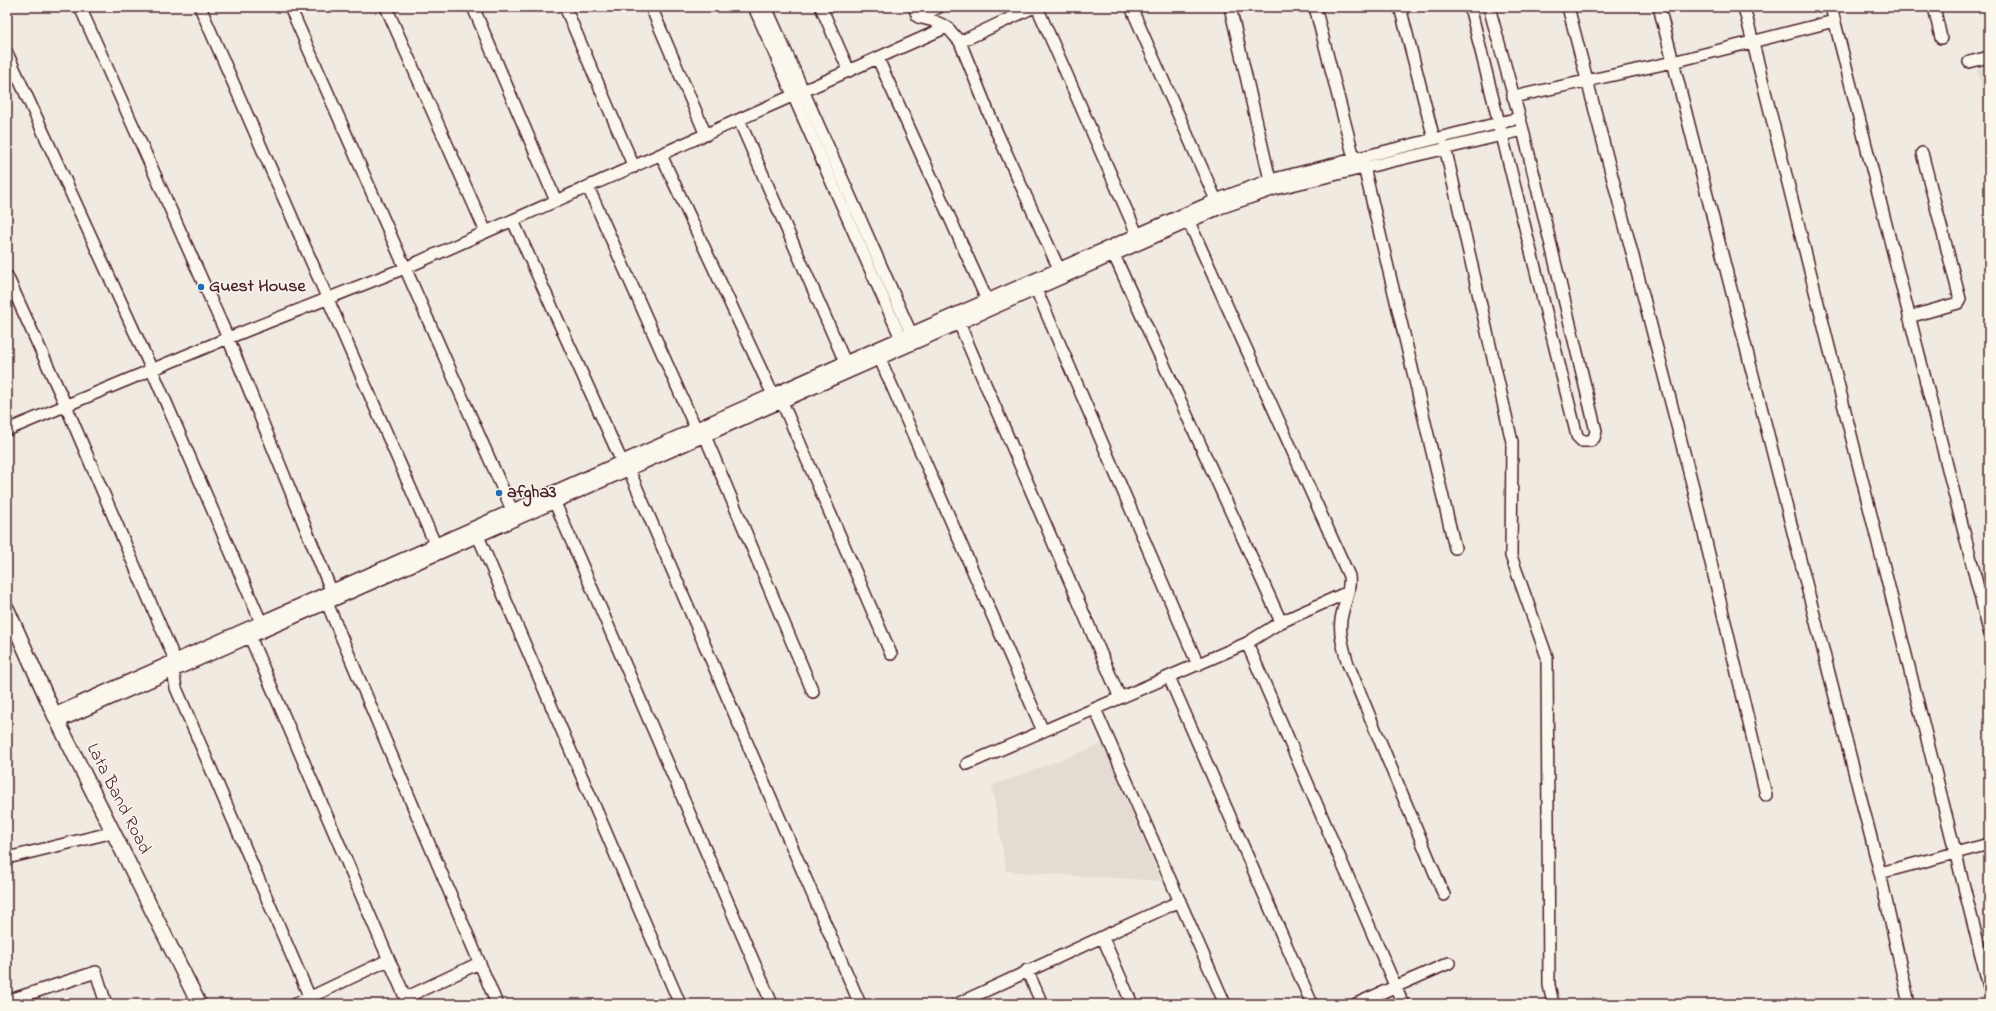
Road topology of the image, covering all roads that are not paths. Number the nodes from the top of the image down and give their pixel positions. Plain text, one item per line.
1 (80, 7) edge
2 (200, 7) edge
3 (290, 7) edge
4 (386, 7) edge
5 (473, 7) edge
6 (565, 7) edge
7 (651, 7) edge
8 (754, 7) edge
9 (766, 7) edge
10 (821, 7) edge
11 (939, 7) edge
12 (1036, 7) edge
13 (1131, 7) edge
14 (1230, 7) edge
15 (1315, 7) edge
16 (1400, 7) edge
17 (1470, 7) edge
18 (1489, 7) edge
19 (1568, 7) edge
20 (1659, 7) edge
21 (1744, 7) edge
22 (1831, 7) edge
23 (1934, 7) edge
24 (916, 12) edge
25 (1834, 21) junction
26 (947, 27) junction
27 (1941, 38) dead end
28 (960, 42) junction
29 (1753, 42) junction
30 (7, 53) edge
31 (1989, 58) edge
32 (878, 59) junction
33 (1673, 62) junction
34 (1969, 62) dead end
35 (849, 71) junction
36 (1587, 82) junction
37 (799, 93) junction
38 (1514, 97) junction
39 (1519, 118) junction
40 (738, 120) junction
41 (1500, 123) junction
42 (1522, 130) junction
43 (706, 135) junction
44 (1503, 135) junction
45 (1434, 139) junction
46 (1445, 148) junction
47 (1922, 153) dead end
48 (661, 155) junction
49 (1354, 158) junction
50 (634, 167) junction
51 (1364, 167) junction
52 (1270, 180) junction
53 (588, 187) junction
54 (1256, 190) junction
55 (1216, 200) junction
56 (556, 201) junction
57 (512, 221) junction
58 (1189, 222) junction
59 (486, 232) junction
60 (1137, 234) junction
61 (1114, 255) junction
62 (405, 268) junction
63 (1059, 269) junction
64 (7, 276) edge
65 (1036, 289) junction
66 (329, 300) junction
67 (987, 300) junction
68 (1909, 317) junction
69 (959, 323) junction
70 (228, 338) junction
71 (908, 340) junction
72 (880, 359) junction
73 (845, 362) junction
74 (152, 370) junction
75 (777, 398) junction
76 (66, 406) junction
77 (696, 429) junction
78 (7, 430) edge
79 (705, 436) junction
80 (625, 466) junction
81 (555, 503) junction
82 (512, 510) junction
83 (478, 536) junction
84 (435, 544) junction
85 (1454, 548) dead end
86 (401, 565) junction
87 (331, 590) junction
88 (1348, 592) junction
89 (327, 603) junction
90 (7, 609) edge
91 (261, 622) junction
92 (1281, 622) junction
93 (1989, 631) edge
94 (250, 637) junction
95 (1247, 643) junction
96 (891, 654) dead end
97 (174, 665) junction
98 (1198, 665) junction
99 (1169, 677) junction
100 (813, 692) dead end
101 (1120, 698) junction
102 (1095, 709) junction
103 (56, 718) junction
104 (1043, 731) junction
105 (967, 764) dead end
106 (1766, 795) dead end
107 (114, 832) junction
108 (1989, 844) edge
109 (1956, 853) junction
110 (7, 858) edge
111 (1880, 873) junction
112 (1444, 896) dead end
113 (1180, 901) junction
114 (1103, 938) junction
115 (388, 960) junction
116 (479, 963) junction
117 (1449, 963) dead end
118 (1027, 970) junction
119 (1397, 986) junction
120 (1989, 987) edge
121 (310, 998) junction
122 (7, 1001) edge
123 (407, 1001) edge
124 (106, 1004) edge
125 (200, 1004) edge
126 (296, 1004) edge
127 (497, 1004) edge
128 (680, 1004) edge
129 (772, 1004) edge
130 (860, 1004) edge
131 (957, 1004) edge
132 (1042, 1004) edge
133 (1132, 1004) edge
134 (1225, 1004) edge
135 (1312, 1004) edge
136 (1356, 1004) edge
137 (1403, 1004) edge
138 (1554, 1004) edge
139 (1909, 1004) edge

1 - 70 street
2 - 66 street
3 - 62 street
4 - 59 street
5 - 56 street
6 - 50 street
7 - 43 street
8 - 37 street
9 - 37 street
10 - 35 street
11 - 24 street
12 - 28 street
12 - 60 street
13 - 55 street
14 - 52 street
15 - 49 street
16 - 45 street
17 - 41 street
18 - 38 street
19 - 36 street
20 - 33 street
21 - 29 street
22 - 25 street
23 - 27 street
24 - 26 street
25 - 29 street
25 - 68 street
26 - 28 street
26 - 32 street
28 - 63 street
29 - 33 street
29 - 109 street
30 - 74 street
31 - 34 street
32 - 35 street
32 - 67 street
33 - 36 street
33 - 111 street
35 - 37 street
36 - 38 street
36 - 106 street
37 - 40 street
37 - 71 street
38 - 39 street
39 - 41 street
39 - 42 street
40 - 43 street
40 - 73 street
41 - 44 street
41 - 45 street
42 - 44 street
42 - 44 street
43 - 48 street
44 - 46 street
45 - 49 street
46 - 51 street
46 - 138 street
47 - 68 street
48 - 50 street
48 - 75 street
49 - 52 street
50 - 53 street
51 - 54 street
51 - 85 street
52 - 54 street
53 - 56 street
53 - 77 street
54 - 55 street
54 - 58 street
55 - 60 street
56 - 57 street
57 - 59 street
57 - 80 street
58 - 61 street
58 - 88 street
59 - 62 street
60 - 63 street
61 - 65 street
61 - 92 street
62 - 66 street
62 - 82 street
63 - 67 street
64 - 76 street
65 - 69 street
65 - 98 street
66 - 70 street
66 - 84 street
67 - 71 street
68 - 93 street
69 - 71 street
69 - 101 street
70 - 74 street
70 - 87 street
71 - 72 street
71 - 73 street
72 - 75 street
72 - 104 street
73 - 75 street
74 - 76 street
74 - 91 street
75 - 77 street
75 - 79 street
75 - 96 street
76 - 78 street
76 - 97 street
77 - 80 street
79 - 80 street
79 - 100 street
80 - 81 street
80 - 82 street
80 - 130 street
81 - 83 street
81 - 129 street
82 - 84 street
83 - 86 street
83 - 128 street
84 - 86 street
86 - 87 street
86 - 89 street
87 - 91 street
88 - 92 street
88 - 112 street
89 - 94 street
89 - 116 street
90 - 103 main road, Lata Band Road
91 - 97 street
92 - 95 street
94 - 97 street
94 - 115 street
95 - 98 street
95 - 119 street
97 - 103 street
97 - 121 street
98 - 99 street
99 - 101 street
99 - 135 street
101 - 102 street
102 - 104 street
102 - 113 street
103 - 107 main road, Lata Band Road
104 - 105 street
107 - 110 street
107 - 125 main road, Lata Band Road
108 - 109 street
109 - 111 street
109 - 120 street
111 - 139 street
113 - 114 street
113 - 134 street
114 - 118 street
114 - 133 street
115 - 121 street
115 - 123 street
116 - 123 street
116 - 127 street
117 - 119 street
118 - 131 street
118 - 132 street
119 - 136 street
119 - 137 street
121 - 126 street
122 - 124 street

